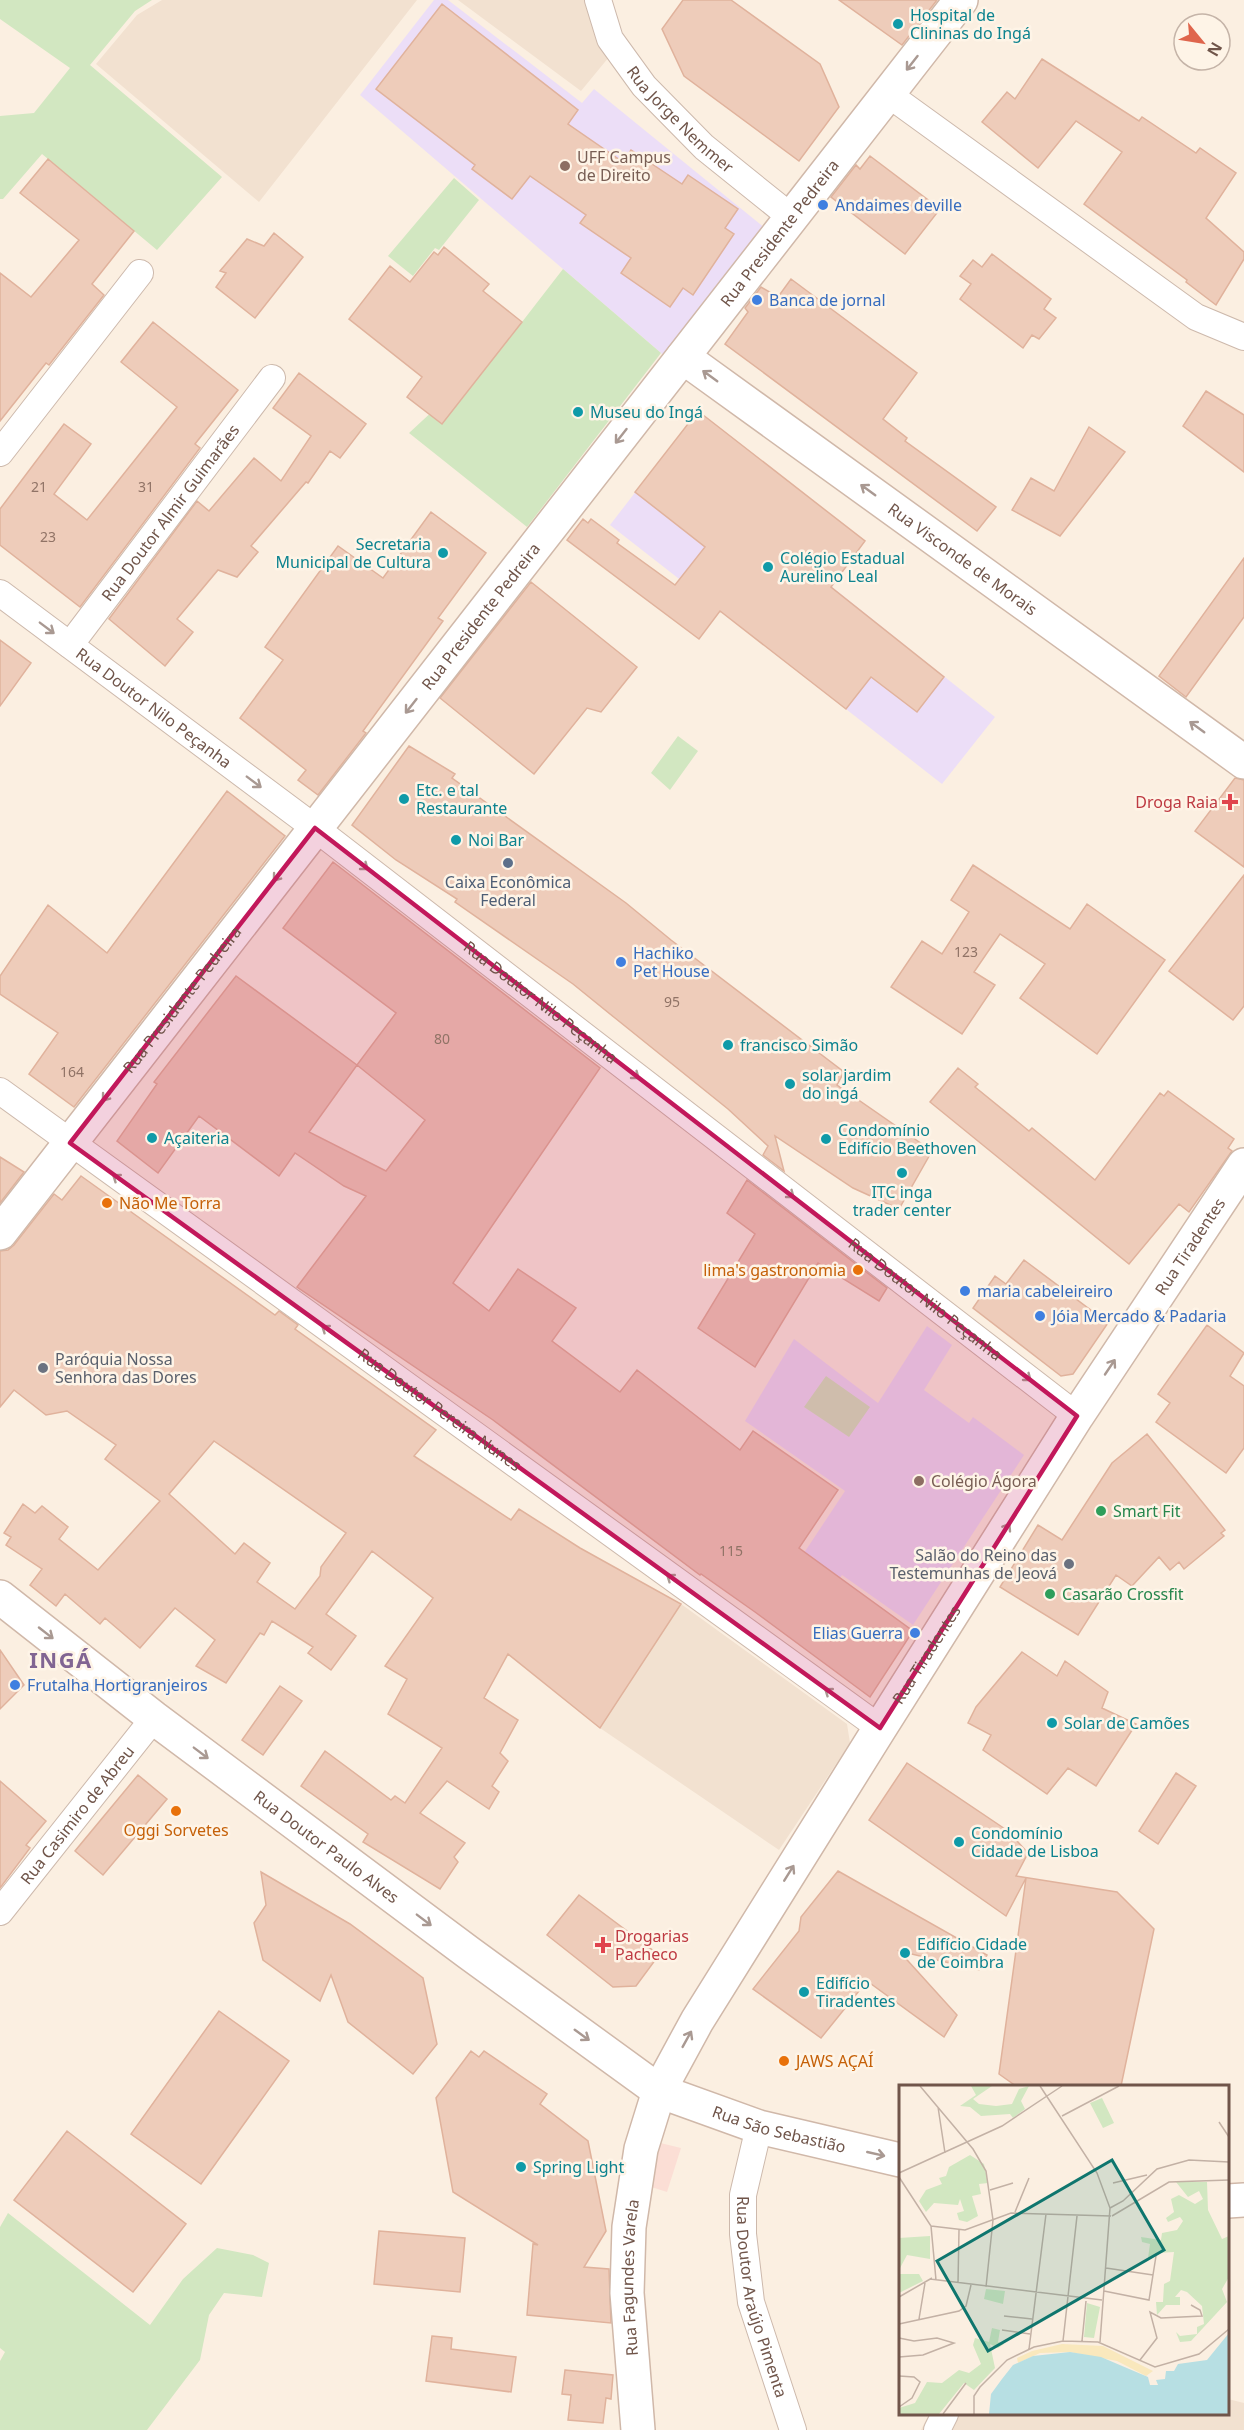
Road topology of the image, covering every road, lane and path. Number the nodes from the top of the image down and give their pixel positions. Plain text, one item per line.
1 (598, 0) edge
2 (961, 0) edge
3 (888, 94) junction
4 (791, 217) junction
5 (140, 273) dead end
6 (1244, 337) edge
7 (683, 357) junction
8 (272, 378) dead end
9 (0, 453) edge
10 (0, 593) edge
11 (70, 645) junction
12 (1244, 762) edge
13 (315, 828) junction
14 (0, 1091) edge
15 (70, 1143) junction
16 (1244, 1165) edge
17 (0, 1233) edge
18 (1077, 1416) junction
19 (0, 1596) edge
20 (154, 1718) junction
21 (880, 1728) junction
22 (0, 1912) edge
23 (659, 2091) junction
24 (759, 2127) junction
25 (899, 2160) edge
26 (1244, 2200) edge
27 (1229, 2201) edge
28 (944, 2415) edge
29 (638, 2430) edge
30 (793, 2430) edge
31 (937, 2430) edge

1 - 4 street, Rua Jorge Nemmer
2 -> 3 street, Rua Presidente Pedreira
3 - 4 street, Rua Presidente Pedreira
3 - 6 street
4 - 7 street, Rua Presidente Pedreira
5 - 9 street
12 -> 7 street, Rua Visconde de Morais
7 -> 13 street, Rua Presidente Pedreira
8 - 11 street, Rua Doutor Almir Guimarães
10 -> 11 street, Rua Doutor Nilo Peçanha
11 -> 13 street, Rua Doutor Nilo Peçanha
13 -> 15 street, Rua Presidente Pedreira
13 -> 18 street, Rua Doutor Nilo Peçanha
14 - 15 street, Rua Doutor Pereira Nunes
15 - 17 street, Rua Presidente Pedreira
21 -> 15 street, Rua Doutor Pereira Nunes
18 -> 16 street, Rua Tiradentes
21 -> 18 street, Rua Tiradentes
19 -> 20 street, Rua Doutor Paulo Alves
20 - 22 street, Rua Casimiro de Abreu
20 -> 23 street, Rua Doutor Paulo Alves
23 -> 21 street, Rua Tiradentes
23 - 24 street, Rua São Sebastião
23 - 29 street, Rua Fagundes Varela
24 -> 25 street, Rua São Sebastião
24 - 30 street, Rua Doutor Araújo Pimenta
26 - 27 street
28 - 31 street

